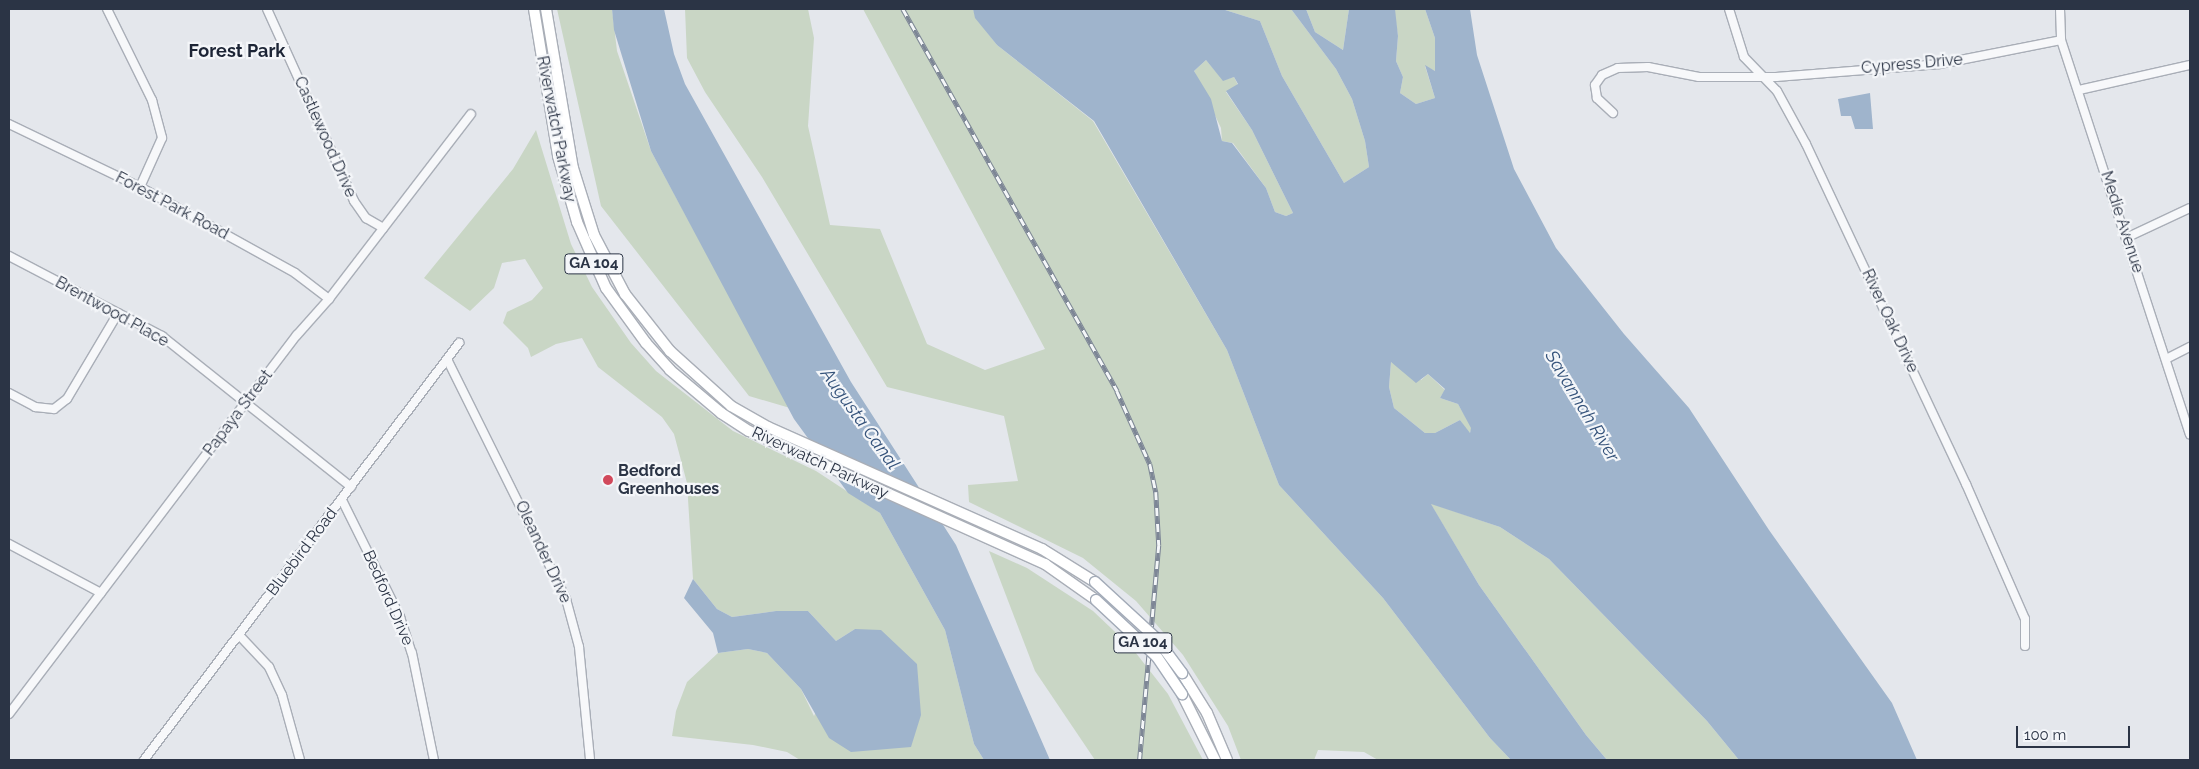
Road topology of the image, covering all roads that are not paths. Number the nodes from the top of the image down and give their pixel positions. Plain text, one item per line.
1 (107, 9) edge
2 (267, 9) edge
3 (534, 9) edge
4 (546, 9) edge
5 (1729, 9) edge
6 (2060, 9) edge
7 (2061, 40) junction
8 (2190, 65) edge
9 (1762, 77) junction
10 (2079, 90) junction
11 (1613, 113) dead end
12 (471, 114) dead end
13 (9, 124) edge
14 (140, 187) junction
15 (2190, 208) edge
16 (383, 228) junction
17 (2128, 237) junction
18 (9, 256) edge
19 (330, 299) junction
20 (118, 313) junction
21 (459, 343) dead end
22 (2190, 347) edge
23 (447, 359) junction
24 (2166, 359) junction
25 (9, 393) edge
26 (246, 403) junction
27 (2190, 434) edge
28 (351, 487) junction
29 (342, 500) junction
30 (9, 544) edge
31 (102, 593) junction
32 (240, 634) junction
33 (2025, 646) dead end
34 (9, 714) edge
35 (144, 760) edge
36 (300, 760) edge
37 (434, 760) edge
38 (590, 760) edge
39 (1215, 760) edge
40 (1228, 760) edge

1 - 14 street
2 - 16 street, Castlewood Drive
3 - 39 main road, Riverwatch Parkway / GA 104, bridge
4 - 40 main road, Riverwatch Parkway / GA 104, bridge
5 - 9 street, River Oak Drive
6 - 7 street, Medie Avenue
7 - 9 street, Cypress Drive
7 - 10 street, Medie Avenue
8 - 10 street
9 - 11 street, Cypress Drive
9 - 33 street, River Oak Drive
10 - 17 street, Medie Avenue
12 - 16 street, Papaya Street
13 - 14 street, Forest Park Road
14 - 19 street, Forest Park Road
15 - 17 street
16 - 19 street, Papaya Street
17 - 24 street, Medie Avenue
18 - 20 street, Brentwood Place
19 - 26 street, Papaya Street
20 - 25 street
20 - 26 street, Brentwood Place
21 - 23 street, Bluebird Road
22 - 24 street
23 - 28 street, Bluebird Road
23 - 38 street, Oleander Drive
24 - 27 street, Medie Avenue
26 - 28 street, Brentwood Place
26 - 31 street, Papaya Street
28 - 29 street, Bluebird Road
29 - 32 street, Bluebird Road
29 - 37 street, Bedford Drive
30 - 31 street
31 - 34 street, Papaya Street
32 - 35 street, Bluebird Road
32 - 36 street

